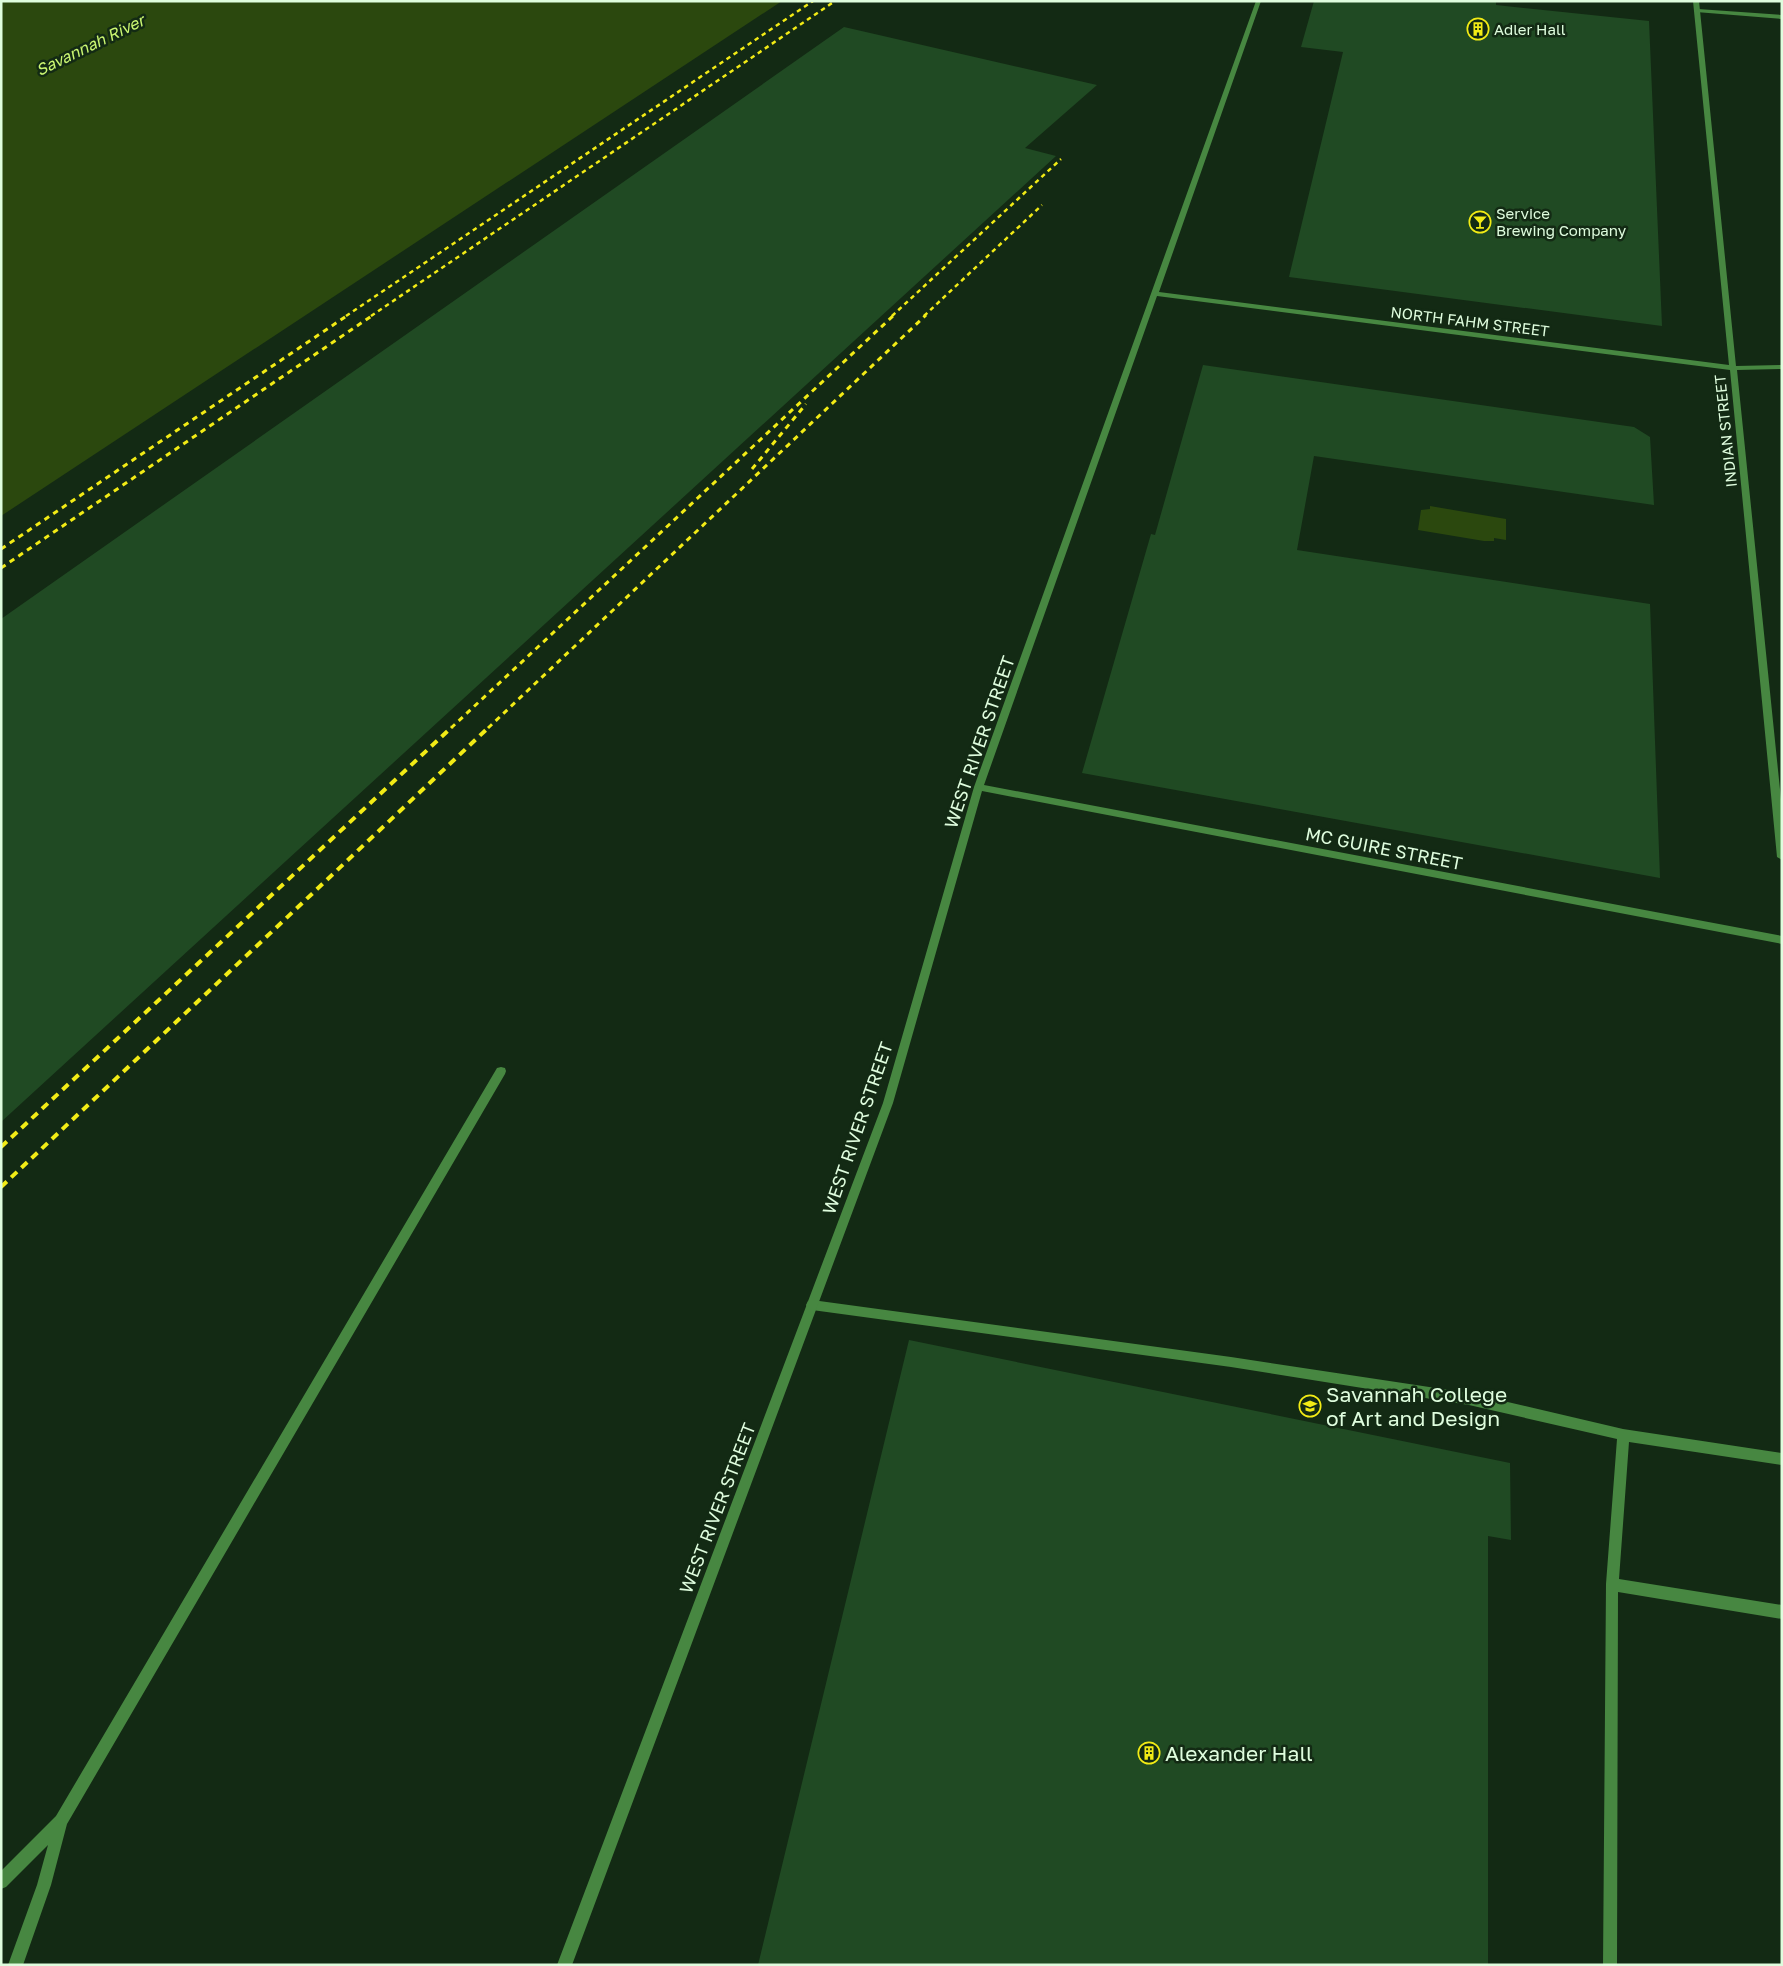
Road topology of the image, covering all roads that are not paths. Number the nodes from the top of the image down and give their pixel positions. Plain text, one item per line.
1 (1259, 1) edge
2 (1696, 1) edge
3 (1698, 11) junction
4 (1782, 17) edge
5 (1156, 294) junction
6 (1782, 367) edge
7 (1732, 368) junction
8 (979, 787) junction
9 (1782, 857) edge
10 (1782, 940) edge
11 (501, 1071) dead end
12 (812, 1305) junction
13 (1623, 1435) junction
14 (1782, 1459) edge
15 (1612, 1584) junction
16 (1782, 1612) edge
17 (61, 1820) junction
18 (1, 1882) edge
19 (15, 1965) edge
20 (564, 1965) edge
21 (1610, 1965) edge

1 - 5 street, WEST RIVER STREET
2 - 3 street, INDIAN STREET
3 - 4 street
3 - 7 street, INDIAN STREET
5 - 7 street, NORTH FAHM STREET
5 - 8 street, WEST RIVER STREET
6 - 7 street, NORTH FAHM STREET
7 - 9 street, INDIAN STREET
8 - 10 street, MC GUIRE STREET
8 - 12 street, WEST RIVER STREET
11 - 17 street
12 - 13 street
12 - 20 street, WEST RIVER STREET
13 - 14 street
13 - 15 street
15 - 16 street
15 - 21 street
17 - 18 street
17 - 19 street

